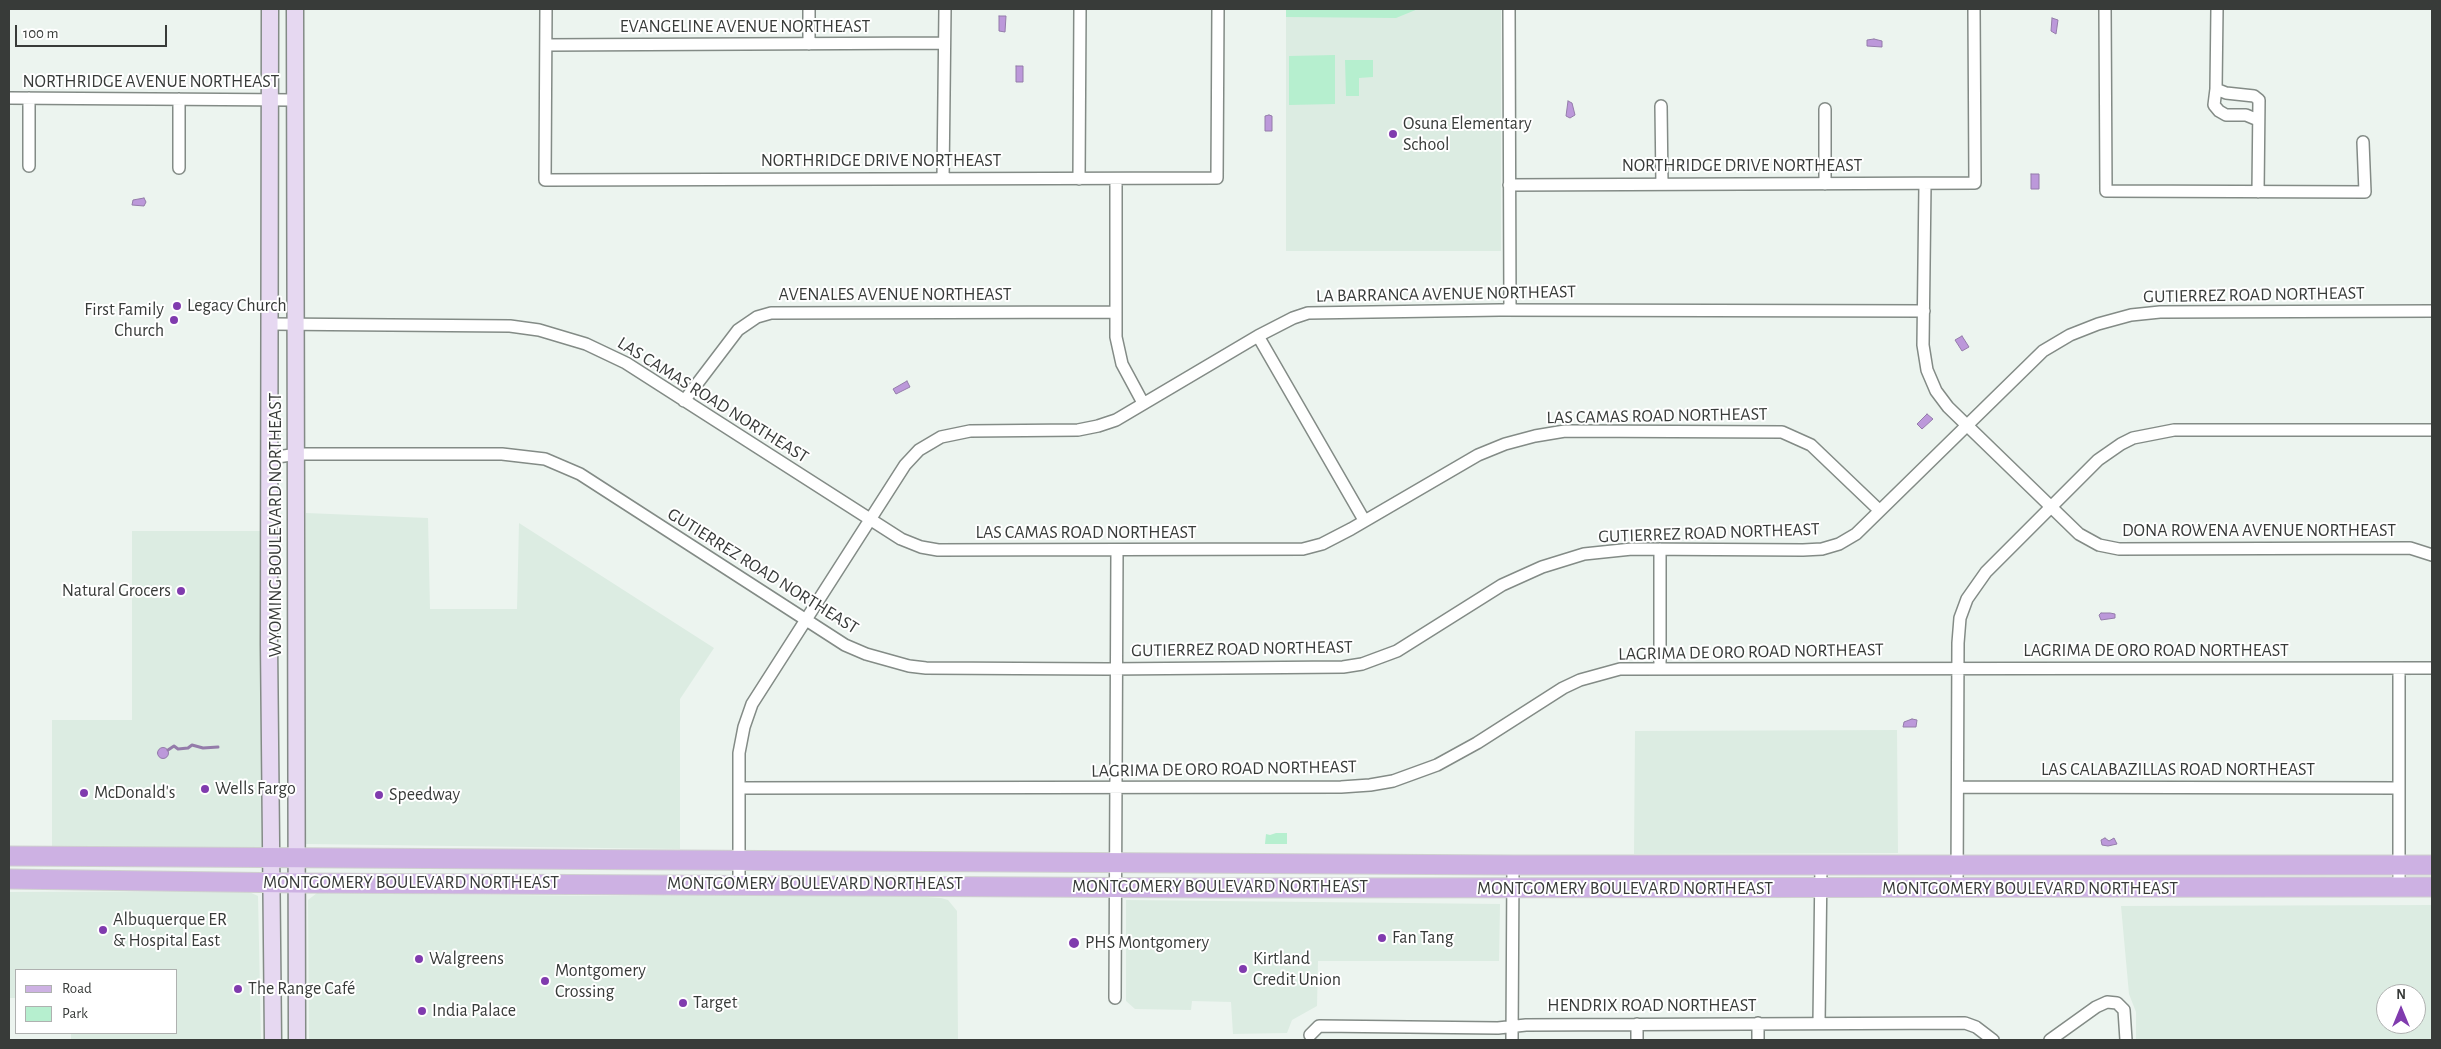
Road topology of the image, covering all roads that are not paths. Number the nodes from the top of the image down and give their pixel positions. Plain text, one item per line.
1 (270, 9) edge
2 (295, 9) edge
3 (546, 9) edge
4 (809, 9) edge
5 (945, 9) edge
6 (1080, 9) edge
7 (1218, 9) edge
8 (1509, 9) edge
9 (1974, 9) edge
10 (2105, 9) edge
11 (2217, 9) edge
12 (944, 43) junction
13 (809, 44) junction
14 (546, 45) junction
15 (2216, 89) junction
16 (9, 98) edge
17 (29, 98) junction
18 (179, 99) junction
19 (270, 100) junction
20 (294, 100) junction
21 (1661, 106) dead end
22 (1825, 109) dead end
23 (2258, 120) junction
24 (2363, 142) dead end
25 (29, 166) dead end
26 (179, 168) dead end
27 (943, 179) junction
28 (1080, 179) junction
29 (1116, 179) junction
30 (1662, 184) junction
31 (1825, 184) junction
32 (1925, 184) junction
33 (1509, 185) junction
34 (2258, 192) junction
35 (1510, 310) junction
36 (1924, 311) junction
37 (2432, 311) edge
38 (1116, 312) junction
39 (271, 324) junction
40 (295, 324) junction
41 (1258, 336) junction
42 (684, 402) junction
43 (1143, 404) junction
44 (1966, 425) junction
45 (2432, 430) edge
46 (297, 454) junction
47 (271, 458) junction
48 (2051, 508) junction
49 (1879, 510) junction
50 (870, 520) junction
51 (1364, 520) junction
52 (1660, 550) junction
53 (1117, 551) junction
54 (2432, 555) edge
55 (804, 620) junction
56 (1660, 668) junction
57 (2432, 668) edge
58 (1116, 669) junction
59 (1958, 669) junction
60 (2399, 669) junction
61 (1958, 787) junction
62 (739, 788) junction
63 (1116, 788) junction
64 (2399, 788) junction
65 (9, 856) edge
66 (144, 856) junction
67 (270, 856) junction
68 (297, 856) junction
69 (739, 860) junction
70 (1116, 862) junction
71 (1957, 864) junction
72 (1513, 865) junction
73 (1821, 865) junction
74 (2399, 865) junction
75 (2432, 865) edge
76 (9, 879) edge
77 (34, 880) junction
78 (271, 883) junction
79 (297, 883) junction
80 (740, 884) junction
81 (1116, 886) junction
82 (2399, 887) junction
83 (1957, 888) junction
84 (2432, 888) edge
85 (1513, 889) junction
86 (1820, 889) junction
87 (1116, 998) dead end
88 (1758, 1023) junction
89 (1819, 1023) junction
90 (1637, 1024) junction
91 (1512, 1026) junction
92 (1310, 1035) dead end
93 (2126, 1035) edge
94 (273, 1040) edge
95 (297, 1040) edge
96 (1512, 1040) edge
97 (1637, 1040) edge
98 (1758, 1040) edge
99 (1993, 1040) edge
100 (2050, 1040) edge

1 - 19 main road, WYOMING BOULEVARD NORTHEAST
2 - 20 main road, WYOMING BOULEVARD NORTHEAST
3 - 14 street
4 - 13 street
5 - 12 street
6 - 28 street
7 - 29 street, NORTHRIDGE DRIVE NORTHEAST
8 - 33 street
9 - 32 street, NORTHRIDGE DRIVE NORTHEAST
10 - 34 street
11 - 15 street
12 - 13 street, EVANGELINE AVENUE NORTHEAST
12 - 27 street
13 - 14 street, EVANGELINE AVENUE NORTHEAST
14 - 27 street, NORTHRIDGE DRIVE NORTHEAST
15 - 23 street
15 - 23 street
16 - 17 street, NORTHRIDGE AVENUE NORTHEAST
17 - 18 street, NORTHRIDGE AVENUE NORTHEAST
17 - 25 street
18 - 19 street, NORTHRIDGE AVENUE NORTHEAST
18 - 26 street
19 - 20 street, NORTHRIDGE AVENUE NORTHEAST
19 - 39 main road, WYOMING BOULEVARD NORTHEAST
20 - 40 main road, WYOMING BOULEVARD NORTHEAST
21 - 30 street
22 - 31 street
23 - 34 street
24 - 34 street
27 - 28 street, NORTHRIDGE DRIVE NORTHEAST
28 - 29 street, NORTHRIDGE DRIVE NORTHEAST
29 - 38 street
30 - 31 street, NORTHRIDGE DRIVE NORTHEAST
30 - 33 street, NORTHRIDGE DRIVE NORTHEAST
31 - 32 street, NORTHRIDGE DRIVE NORTHEAST
32 - 36 street, DONA ROWENA AVENUE NORTHEAST
33 - 35 street
35 - 36 street, LA BARRANCA AVENUE NORTHEAST
35 - 41 street, LA BARRANCA AVENUE NORTHEAST
36 - 44 street, DONA ROWENA AVENUE NORTHEAST
37 - 44 street, GUTIERREZ ROAD NORTHEAST
38 - 42 street, AVENALES AVENUE NORTHEAST
38 - 43 street
39 - 40 street, LAS CAMAS ROAD NORTHEAST
39 - 47 main road, WYOMING BOULEVARD NORTHEAST
40 - 42 street, LAS CAMAS ROAD NORTHEAST
40 - 46 main road, WYOMING BOULEVARD NORTHEAST
41 - 43 street, LA BARRANCA AVENUE NORTHEAST
41 - 51 street
42 - 50 street, LAS CAMAS ROAD NORTHEAST
43 - 50 street, LA BARRANCA AVENUE NORTHEAST
44 - 48 street, DONA ROWENA AVENUE NORTHEAST
44 - 49 street, GUTIERREZ ROAD NORTHEAST
45 - 48 street
46 - 47 street, GUTIERREZ ROAD NORTHEAST
46 - 55 street, GUTIERREZ ROAD NORTHEAST
46 - 68 main road, WYOMING BOULEVARD NORTHEAST
47 - 67 main road, WYOMING BOULEVARD NORTHEAST
48 - 54 street, DONA ROWENA AVENUE NORTHEAST
48 - 59 street
49 - 51 street, LAS CAMAS ROAD NORTHEAST
49 - 52 street, GUTIERREZ ROAD NORTHEAST
50 - 53 street, LAS CAMAS ROAD NORTHEAST
50 - 55 street, LA BARRANCA AVENUE NORTHEAST
51 - 53 street, LAS CAMAS ROAD NORTHEAST
52 - 56 street
52 - 58 street, GUTIERREZ ROAD NORTHEAST
53 - 58 street
55 - 58 street, GUTIERREZ ROAD NORTHEAST
55 - 62 street, LA BARRANCA AVENUE NORTHEAST
56 - 59 street, LAGRIMA DE ORO ROAD NORTHEAST
56 - 63 street, LAGRIMA DE ORO ROAD NORTHEAST
57 - 60 street, LAGRIMA DE ORO ROAD NORTHEAST
58 - 63 street
59 - 60 street, LAGRIMA DE ORO ROAD NORTHEAST
59 - 61 street
60 - 64 street
61 - 64 street, LAS CALABAZILLAS ROAD NORTHEAST
61 - 71 street
62 - 63 street, LAGRIMA DE ORO ROAD NORTHEAST
62 - 69 street, LA BARRANCA AVENUE NORTHEAST
63 - 70 street
64 - 74 street
65 - 66 main road, MONTGOMERY BOULEVARD NORTHEAST
66 - 67 main road, MONTGOMERY BOULEVARD NORTHEAST
66 - 77 main road
67 - 68 main road, MONTGOMERY BOULEVARD NORTHEAST
67 - 78 main road, WYOMING BOULEVARD NORTHEAST
68 - 69 main road, MONTGOMERY BOULEVARD NORTHEAST
68 - 79 main road, WYOMING BOULEVARD NORTHEAST
69 - 70 main road, MONTGOMERY BOULEVARD NORTHEAST
69 - 80 street, LA BARRANCA AVENUE NORTHEAST
70 - 72 main road, MONTGOMERY BOULEVARD NORTHEAST
70 - 81 street
71 - 73 main road, MONTGOMERY BOULEVARD NORTHEAST
71 - 74 main road, MONTGOMERY BOULEVARD NORTHEAST
71 - 83 street
72 - 73 main road, MONTGOMERY BOULEVARD NORTHEAST
72 - 85 street
73 - 86 street
74 - 75 main road, MONTGOMERY BOULEVARD NORTHEAST
74 - 82 street
76 - 77 main road, MONTGOMERY BOULEVARD NORTHEAST
77 - 78 main road, MONTGOMERY BOULEVARD NORTHEAST
78 - 79 main road, MONTGOMERY BOULEVARD NORTHEAST
78 - 94 main road, WYOMING BOULEVARD NORTHEAST
79 - 80 main road, MONTGOMERY BOULEVARD NORTHEAST
79 - 95 main road, WYOMING BOULEVARD NORTHEAST
80 - 81 main road, MONTGOMERY BOULEVARD NORTHEAST
81 - 85 main road, MONTGOMERY BOULEVARD NORTHEAST
81 - 87 street
82 - 83 main road, MONTGOMERY BOULEVARD NORTHEAST
82 - 84 main road, MONTGOMERY BOULEVARD NORTHEAST
83 - 86 main road, MONTGOMERY BOULEVARD NORTHEAST
85 - 86 main road, MONTGOMERY BOULEVARD NORTHEAST
85 - 91 street
86 - 89 street
88 - 89 street, HENDRIX ROAD NORTHEAST
88 - 90 street, HENDRIX ROAD NORTHEAST
88 - 98 street
89 - 99 street, HENDRIX ROAD NORTHEAST
90 - 91 street, HENDRIX ROAD NORTHEAST
90 - 97 street
91 - 92 street, HENDRIX ROAD NORTHEAST
91 - 96 street
93 - 100 street

